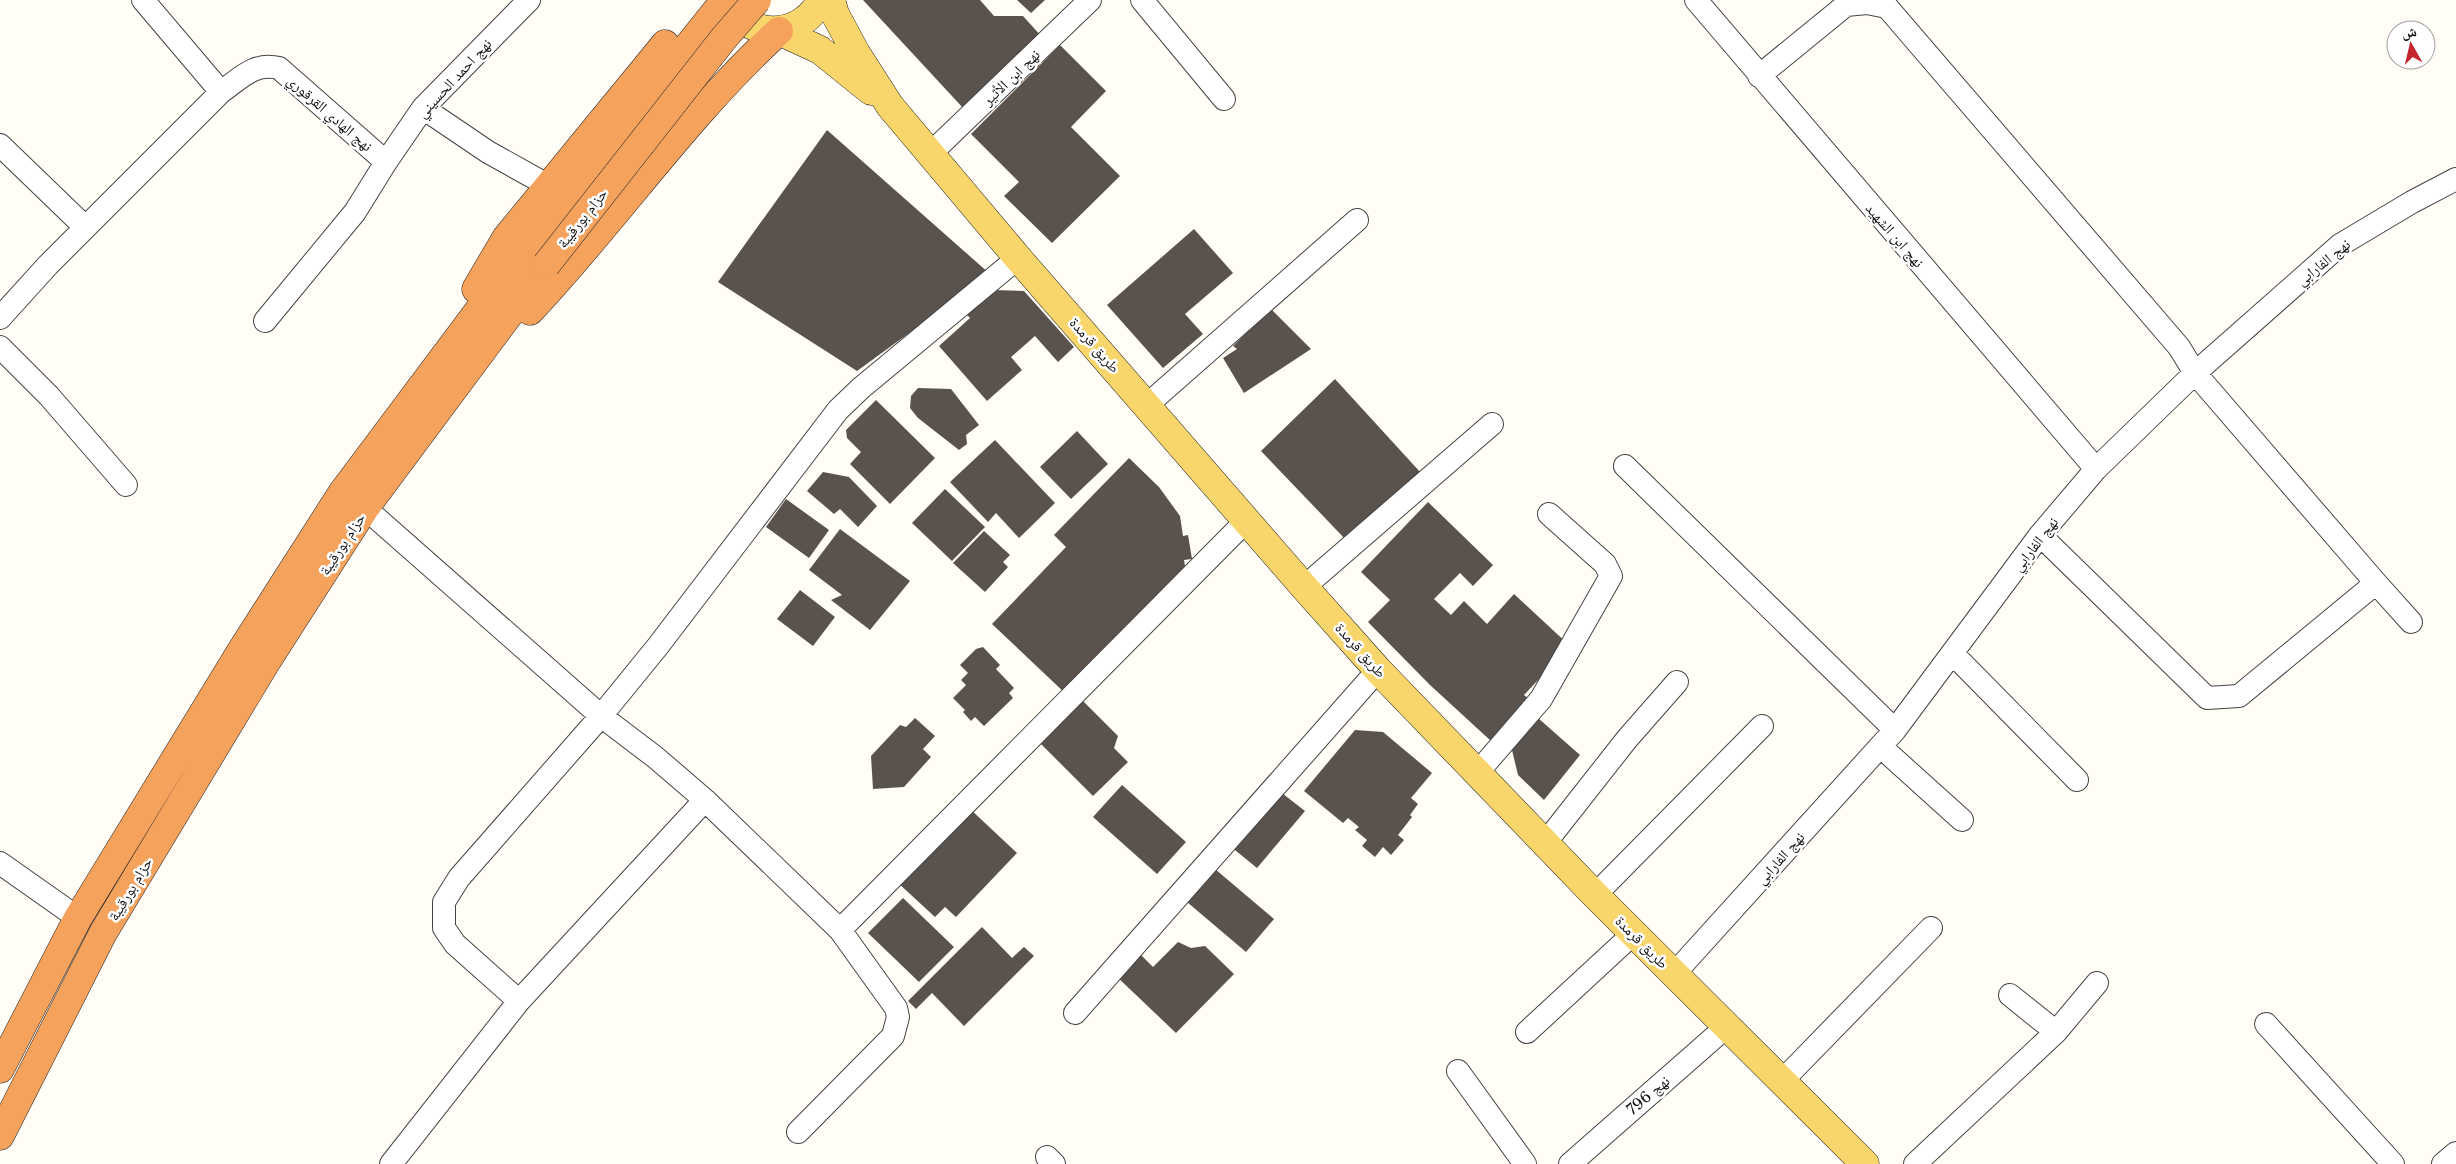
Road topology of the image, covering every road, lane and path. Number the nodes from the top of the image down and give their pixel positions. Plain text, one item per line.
1 (143, 0) edge
2 (529, 0) edge
3 (701, 0) edge
4 (725, 0) edge
5 (756, 0) edge
6 (821, 0) edge
7 (831, 0) edge
8 (1090, 0) edge
9 (1142, 0) edge
10 (1696, 0) edge
11 (779, 31) junction
12 (1759, 76) junction
13 (221, 92) junction
14 (1224, 99) dead end
15 (890, 106) junction
16 (424, 108) junction
17 (0, 145) edge
18 (931, 153) junction
19 (386, 162) junction
20 (2456, 179) edge
21 (549, 186) junction
22 (1357, 220) dead end
23 (85, 228) junction
24 (535, 257) junction
25 (1018, 258) junction
26 (0, 318) edge
27 (265, 321) dead end
28 (0, 347) edge
29 (2195, 373) junction
30 (1147, 405) junction
31 (420, 409) junction
32 (1492, 424) dead end
33 (1625, 466) dead end
34 (2096, 469) junction
35 (126, 485) dead end
36 (365, 508) junction
37 (1549, 514) dead end
38 (1247, 520) junction
39 (2040, 535) junction
40 (2376, 583) junction
41 (1304, 587) junction
42 (2411, 622) dead end
43 (1953, 654) junction
44 (1378, 670) junction
45 (1677, 682) dead end
46 (600, 716) junction
47 (1762, 726) dead end
48 (1888, 739) junction
49 (1478, 772) junction
50 (2077, 780) dead end
51 (705, 800) junction
52 (1962, 820) dead end
53 (1546, 842) junction
54 (0, 862) edge
55 (1595, 895) junction
56 (78, 918) junction
57 (1931, 928) dead end
58 (840, 930) junction
59 (1633, 934) junction
60 (1674, 974) junction
61 (2097, 983) dead end
62 (2010, 995) dead end
63 (518, 1001) junction
64 (1075, 1013) dead end
65 (2266, 1024) dead end
66 (1726, 1027) junction
67 (1528, 1032) dead end
68 (2056, 1032) junction
69 (0, 1069) edge
70 (1458, 1071) dead end
71 (1781, 1082) junction
72 (798, 1132) dead end
73 (0, 1136) edge
74 (2456, 1154) edge
75 (396, 1162) edge
76 (1525, 1164) edge
77 (1570, 1164) edge
78 (1865, 1164) edge
79 (1915, 1164) edge
80 (2393, 1164) edge
81 (2443, 1164) edge

1 - 13 street
2 - 16 street, نهج احمد الحسيني
3 - 21 highway
4 - 11 main road
4 - 24 highway, حزام بورقيبة
5 - 24 highway, حزام بورقيبة, bridge
6 - 11 main road
7 - 15 main road, طريق قرمدة
8 - 18 street, نهج ابن الأثير
9 - 14 street
10 - 12 street, نهج ابن الشهيد
11 - 15 main road, طريق قرمدة
11 - 31 highway
12 - 29 street
12 - 34 street, نهج ابن الشهيد
13 - 19 street, نهج الهادي القرقوري
13 - 23 street, نهج الهادي القرقوري
15 - 18 main road, طريق قرمدة
16 - 19 street, نهج احمد الحسيني
16 - 21 street
17 - 23 street
18 - 25 main road, طريق قرمدة
19 - 27 street, نهج احمد الحسيني
20 - 29 street, نهج الفارابي
21 - 31 highway
22 - 30 street
23 - 26 street, نهج الهادي القرقوري
24 - 31 highway, حزام بورقيبة
25 - 30 main road, طريق قرمدة
25 - 46 street
28 - 35 street
29 - 34 street, نهج الفارابي
29 - 40 street
30 - 38 main road, طريق قرمدة
31 - 36 highway, حزام بورقيبة
31 - 56 highway, حزام بورقيبة
32 - 41 street
33 - 48 street
34 - 39 street, نهج الفارابي
36 - 46 street
36 - 73 highway, حزام بورقيبة
37 - 49 street
38 - 41 main road, طريق قرمدة
38 - 58 street
39 - 40 street
39 - 43 street, نهج الفارابي
40 - 42 street
41 - 44 main road, طريق قرمدة
43 - 48 street, نهج الفارابي
43 - 50 street
44 - 49 main road, طريق قرمدة
44 - 64 street
45 - 53 street
46 - 51 street
46 - 63 street
47 - 55 street
48 - 52 street
48 - 60 street, نهج الفارابي
49 - 53 main road, طريق قرمدة
51 - 58 street
51 - 63 street
53 - 55 main road, طريق قرمدة
54 - 56 street
55 - 59 main road, طريق قرمدة
56 - 69 highway, حزام بورقيبة
57 - 71 street
58 - 72 street
59 - 60 main road, طريق قرمدة
59 - 67 street
60 - 66 main road, طريق قرمدة
61 - 68 street
62 - 68 street
63 - 75 street
65 - 80 street
66 - 71 main road, طريق قرمدة
66 - 77 street, نهج 796
68 - 79 street
70 - 76 street
71 - 78 main road, طريق قرمدة
74 - 81 street

